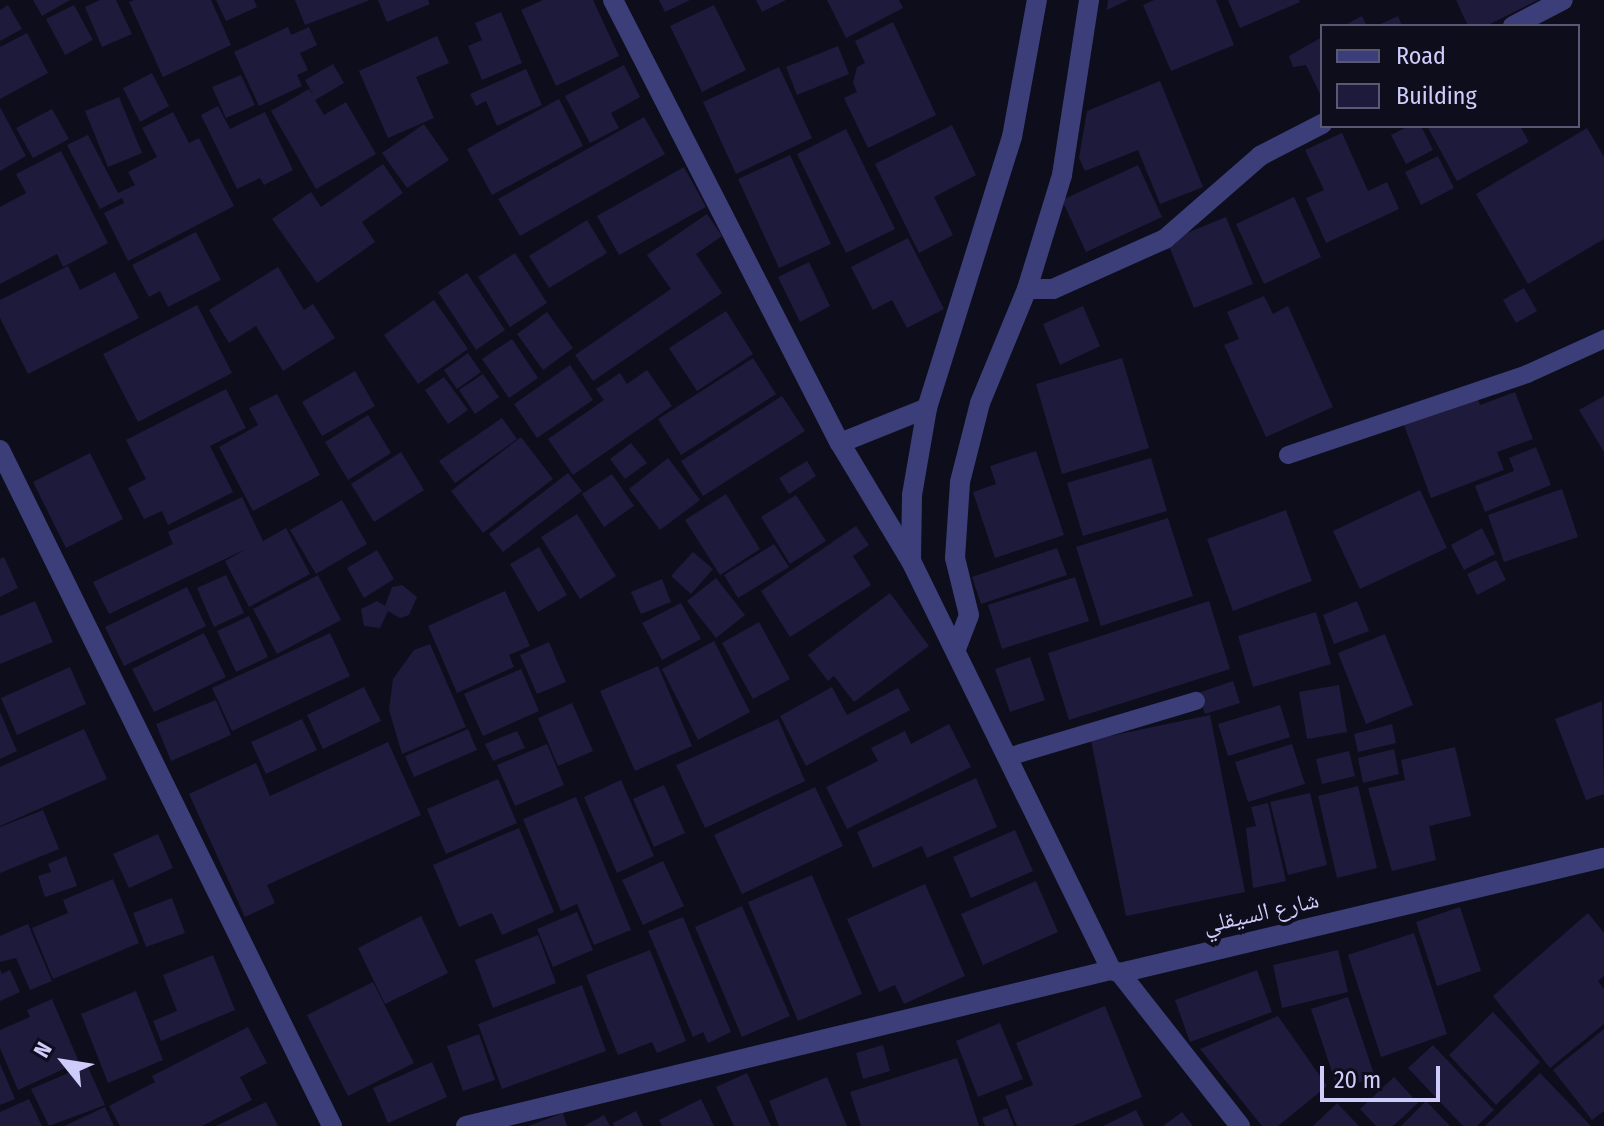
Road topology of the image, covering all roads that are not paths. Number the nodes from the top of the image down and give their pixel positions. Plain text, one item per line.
1 (613, 0) edge
2 (1037, 0) edge
3 (1089, 0) edge
4 (1563, 0) edge
5 (1517, 24) edge
6 (1320, 125) edge
7 (1027, 289) junction
8 (1604, 339) edge
9 (927, 408) junction
10 (840, 443) junction
11 (0, 450) edge
12 (1288, 455) dead end
13 (911, 561) junction
14 (956, 649) junction
15 (1196, 701) dead end
16 (1011, 756) junction
17 (1604, 858) edge
18 (1115, 971) junction
19 (332, 1126) edge
20 (466, 1126) edge
21 (1240, 1126) edge

1 - 10 street
2 - 9 street
3 - 7 street
4 - 5 street
6 - 7 street
7 - 14 street
8 - 12 lane
9 - 10 street
9 - 13 street
10 - 13 street
11 - 19 street
13 - 14 street
14 - 16 street
15 - 16 lane
16 - 18 street
17 - 18 street, شارع السيقلي
18 - 20 street, شارع السيقلي
18 - 21 street

